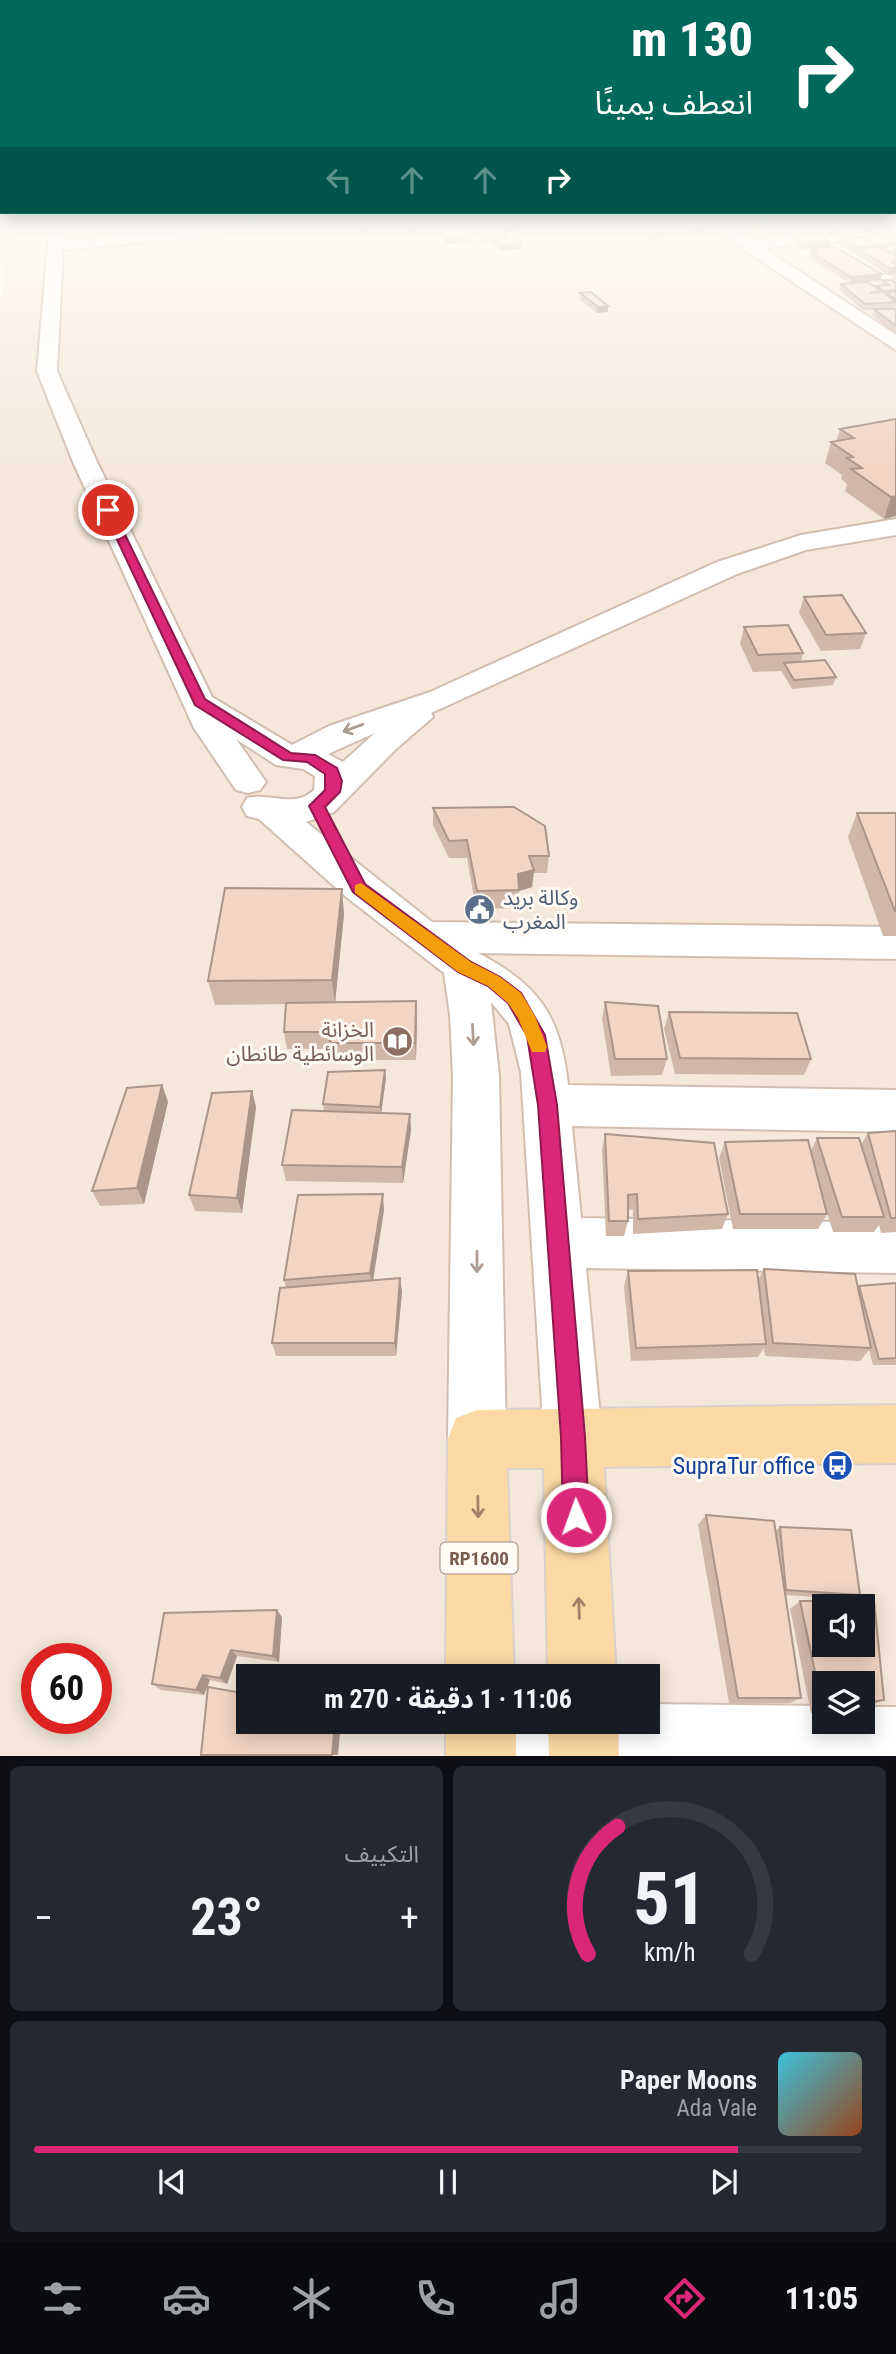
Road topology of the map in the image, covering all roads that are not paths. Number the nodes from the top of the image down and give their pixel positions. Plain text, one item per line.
1 (52, 305) edge
2 (840, 305) edge
3 (852, 312) junction
4 (885, 312) edge
5 (896, 344) edge
6 (896, 527) edge
7 (441, 699) junction
8 (200, 702) junction
9 (291, 757) junction
10 (248, 782) junction
11 (325, 799) junction
12 (273, 813) junction
13 (359, 888) junction
14 (425, 937) junction
15 (896, 943) edge
16 (464, 967) junction
17 (547, 1105) junction
18 (896, 1111) edge
19 (557, 1243) junction
20 (896, 1248) edge
21 (896, 1434) edge
22 (573, 1437) junction
23 (477, 1439) junction
24 (480, 1664) edge
25 (581, 1664) edge
26 (660, 1728) edge
27 (896, 1742) edge

1 - 8 street
2 - 3 street
3 - 4 street
3 - 5 street
6 - 7 street
7 -> 9 street
7 - 11 street
8 - 9 street
8 - 10 street
9 - 10 street
9 - 11 street
10 - 12 street
11 - 12 street
11 - 13 street
12 - 13 street
13 - 14 street
14 - 15 street
14 - 16 street
16 - 17 street
16 -> 23 street
17 - 18 street
17 - 19 street
19 - 20 street
19 - 22 street
21 - 22 main road
22 - 23 main road
25 -> 22 main road
23 -> 24 main road, RP1600
26 - 27 street

